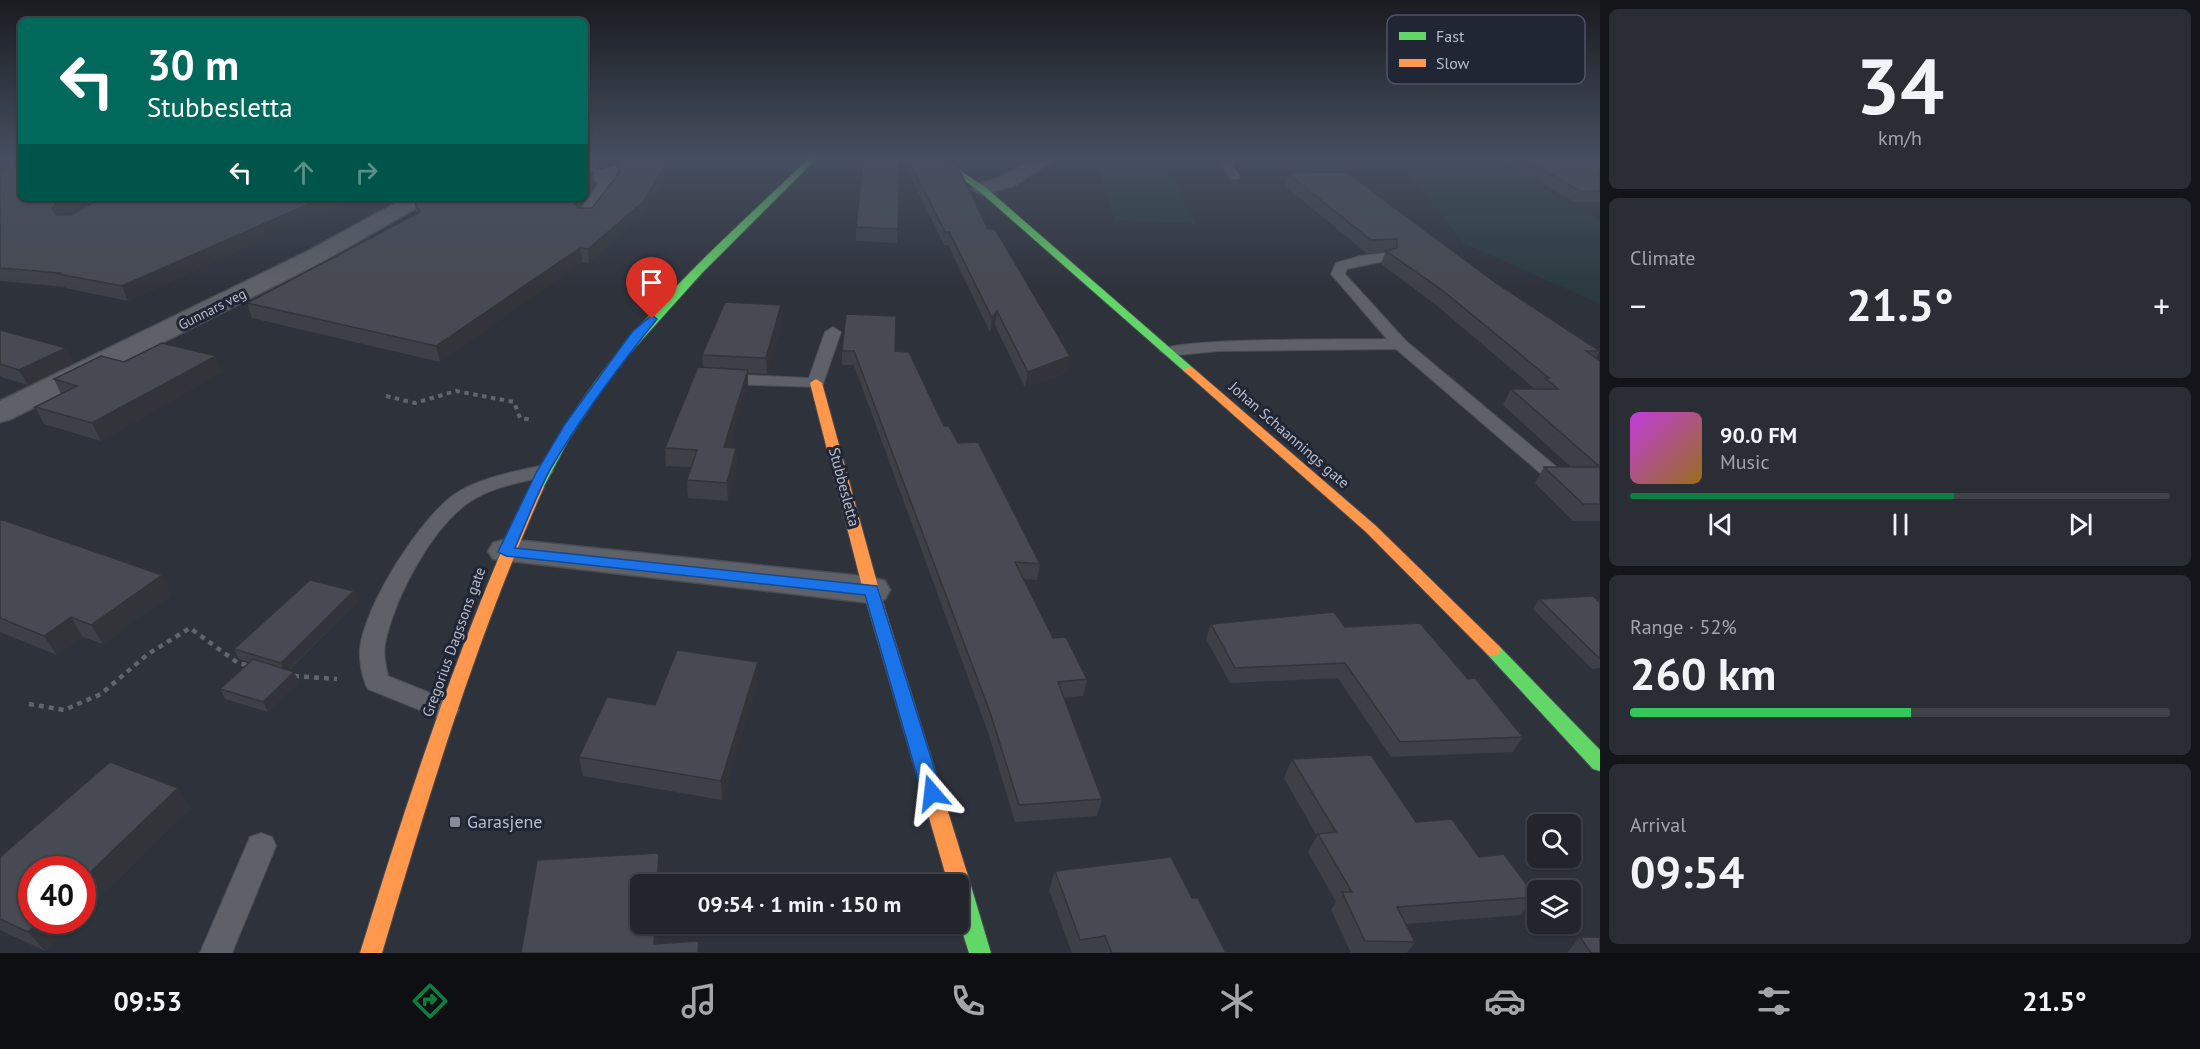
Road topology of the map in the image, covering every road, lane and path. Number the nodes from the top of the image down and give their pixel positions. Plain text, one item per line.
1 (414, 201) edge
2 (596, 201) edge
3 (770, 201) edge
4 (996, 201) edge
5 (587, 215) edge
6 (1385, 257) edge
7 (833, 332) dead end
8 (1400, 344) junction
9 (1168, 351) junction
10 (703, 378) edge
11 (816, 383) junction
12 (386, 396) dead end
13 (0, 413) edge
14 (572, 424) junction
15 (543, 471) junction
16 (1552, 473) edge
17 (506, 552) junction
18 (871, 590) junction
19 (259, 668) edge
20 (292, 676) edge
21 (377, 682) junction
22 (29, 704) dead end
23 (446, 710) junction
24 (1600, 763) edge
25 (261, 846) dead end
26 (216, 953) edge
27 (371, 953) edge
28 (980, 953) edge

1 - 13 street, Gunnars veg
2 - 5 street
3 - 14 street, Gregorius Dagssons gate
4 - 9 street, Johan Schaannings gate
6 - 8 lane
7 - 11 lane
8 - 9 lane
8 - 16 lane
9 - 24 street, Johan Schaannings gate
10 - 11 lane
11 - 18 street, Stubbesletta
12 - 14 path
14 - 15 street, Gregorius Dagssons gate
15 - 17 street, Gregorius Dagssons gate
15 - 21 lane
17 - 18 street
17 - 23 street, Gregorius Dagssons gate
18 - 28 street, Stubbesletta
19 - 22 path
20 - 21 path
21 - 23 lane
23 - 27 street, Gregorius Dagssons gate
25 - 26 lane

